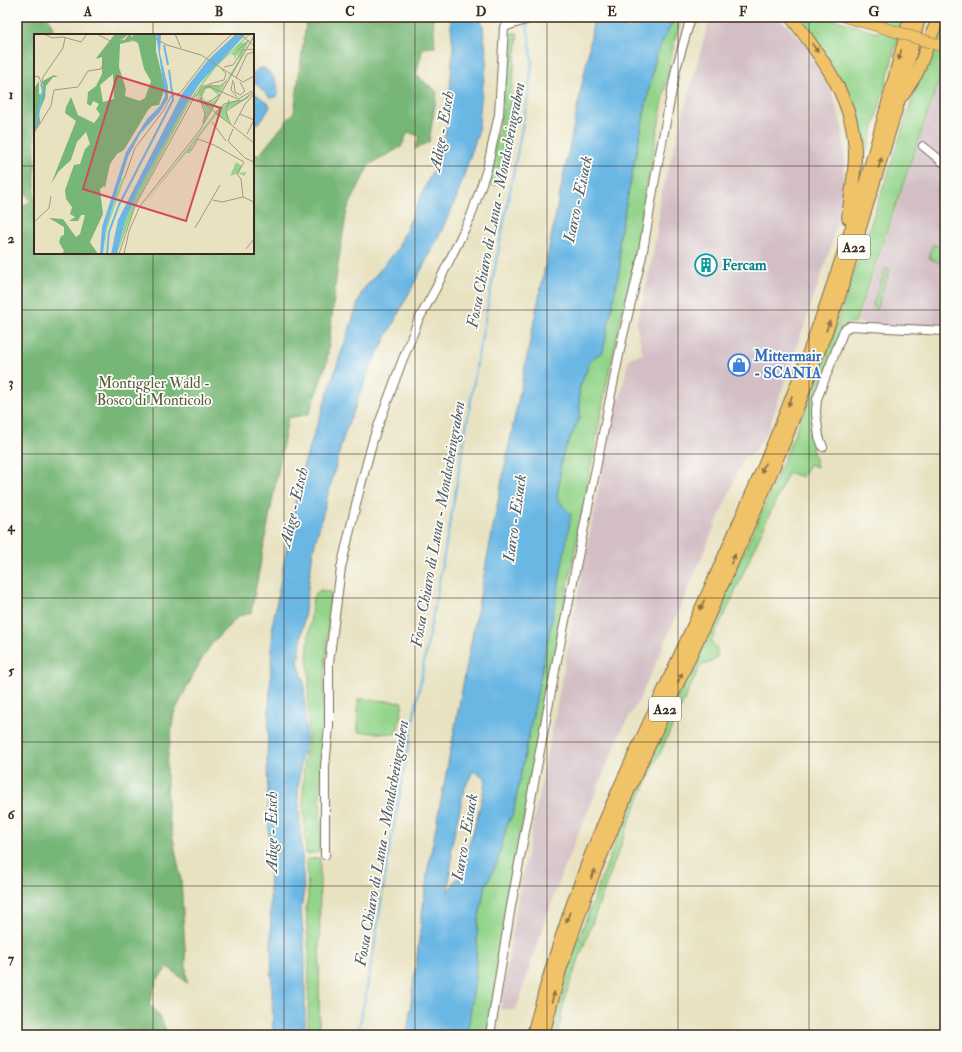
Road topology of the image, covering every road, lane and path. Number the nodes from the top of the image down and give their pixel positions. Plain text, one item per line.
1 (535, 17) edge
2 (691, 17) edge
3 (791, 17) edge
4 (846, 17) edge
5 (910, 17) edge
6 (919, 17) edge
7 (940, 17) edge
8 (945, 47) edge
9 (898, 104) junction
10 (923, 146) dead end
11 (945, 164) edge
12 (846, 246) junction
13 (945, 331) edge
14 (823, 447) dead end
15 (325, 855) dead end
16 (490, 1035) edge
17 (534, 1035) edge
18 (543, 1035) edge

1 - 15 street
2 - 16 street
3 -> 12 highway
4 - 8 main road, bridge
5 -> 12 highway, A22
6 - 9 highway, A22
7 - 9 highway
18 -> 9 highway, A22
10 - 11 street
12 -> 17 highway, A22
13 - 14 street

